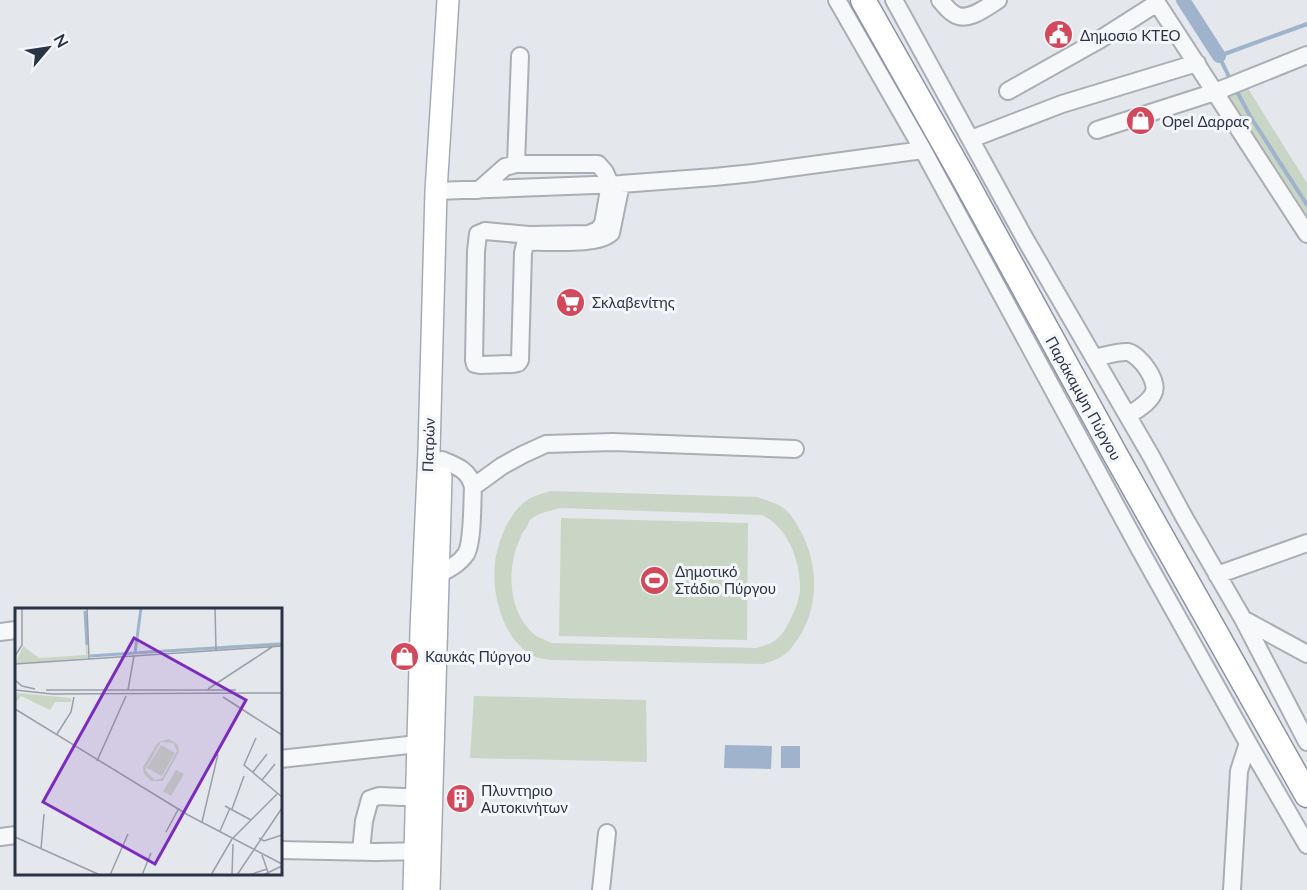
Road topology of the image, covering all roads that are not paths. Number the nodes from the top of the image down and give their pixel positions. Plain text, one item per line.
1 (448, 0) edge
2 (462, 0) edge
3 (837, 0) edge
4 (863, 0) edge
5 (894, 0) edge
6 (940, 0) edge
7 (999, 0) edge
8 (1156, 1) edge
9 (1307, 55) edge
10 (520, 56) dead end
11 (1197, 63) junction
12 (1221, 90) junction
13 (1008, 91) dead end
14 (1097, 130) dead end
15 (971, 139) junction
16 (923, 150) junction
17 (516, 164) junction
18 (616, 184) junction
19 (479, 190) junction
20 (443, 191) junction
21 (1307, 234) edge
22 (1094, 358) junction
23 (437, 383) junction
24 (1128, 416) junction
25 (795, 449) dead end
26 (442, 460) junction
27 (473, 487) junction
28 (1307, 543) edge
29 (439, 574) junction
30 (1217, 575) junction
31 (1242, 619) junction
32 (15, 630) edge
33 (0, 632) edge
34 (1307, 654) edge
35 (1307, 742) edge
36 (1248, 743) junction
37 (418, 744) junction
38 (282, 759) edge
39 (1307, 795) edge
40 (424, 798) junction
41 (607, 833) dead end
42 (15, 835) edge
43 (0, 837) edge
44 (1307, 845) edge
45 (282, 850) edge
46 (361, 851) junction
47 (423, 851) junction
48 (414, 890) edge
49 (429, 890) edge
50 (601, 890) edge
51 (1232, 890) edge

1 - 20 main road, Πατρών
2 - 20 main road, Πατρών
3 - 16 street
4 - 39 highway, Παράκαμψη Πύργου
5 - 15 street
6 - 7 street
8 - 11 street
8 - 13 street
9 - 12 street
10 - 17 street
11 - 12 street
11 - 15 street
12 - 14 street
12 - 21 street
15 - 22 street
16 - 18 street
16 - 36 street
17 - 18 street
17 - 19 street
18 - 18 street
18 - 19 street
19 - 20 street
20 - 23 main road, Πατρών
22 - 24 street
22 - 24 street
23 - 26 main road, Πατρών
23 - 37 main road, Πατρών
24 - 30 street
25 - 27 street
26 - 27 street
26 - 29 main road, Πατρών
27 - 29 street
28 - 30 street
29 - 40 main road, Πατρών
30 - 31 street
31 - 34 street
31 - 35 street
32 - 33 street
36 - 44 street
36 - 51 street
37 - 38 street
37 - 40 main road, Πατρών
40 - 46 street
40 - 47 main road, Πατρών
41 - 50 street
42 - 43 street
45 - 46 street
46 - 47 street
47 - 48 main road, Πατρών
47 - 49 main road, Πατρών

